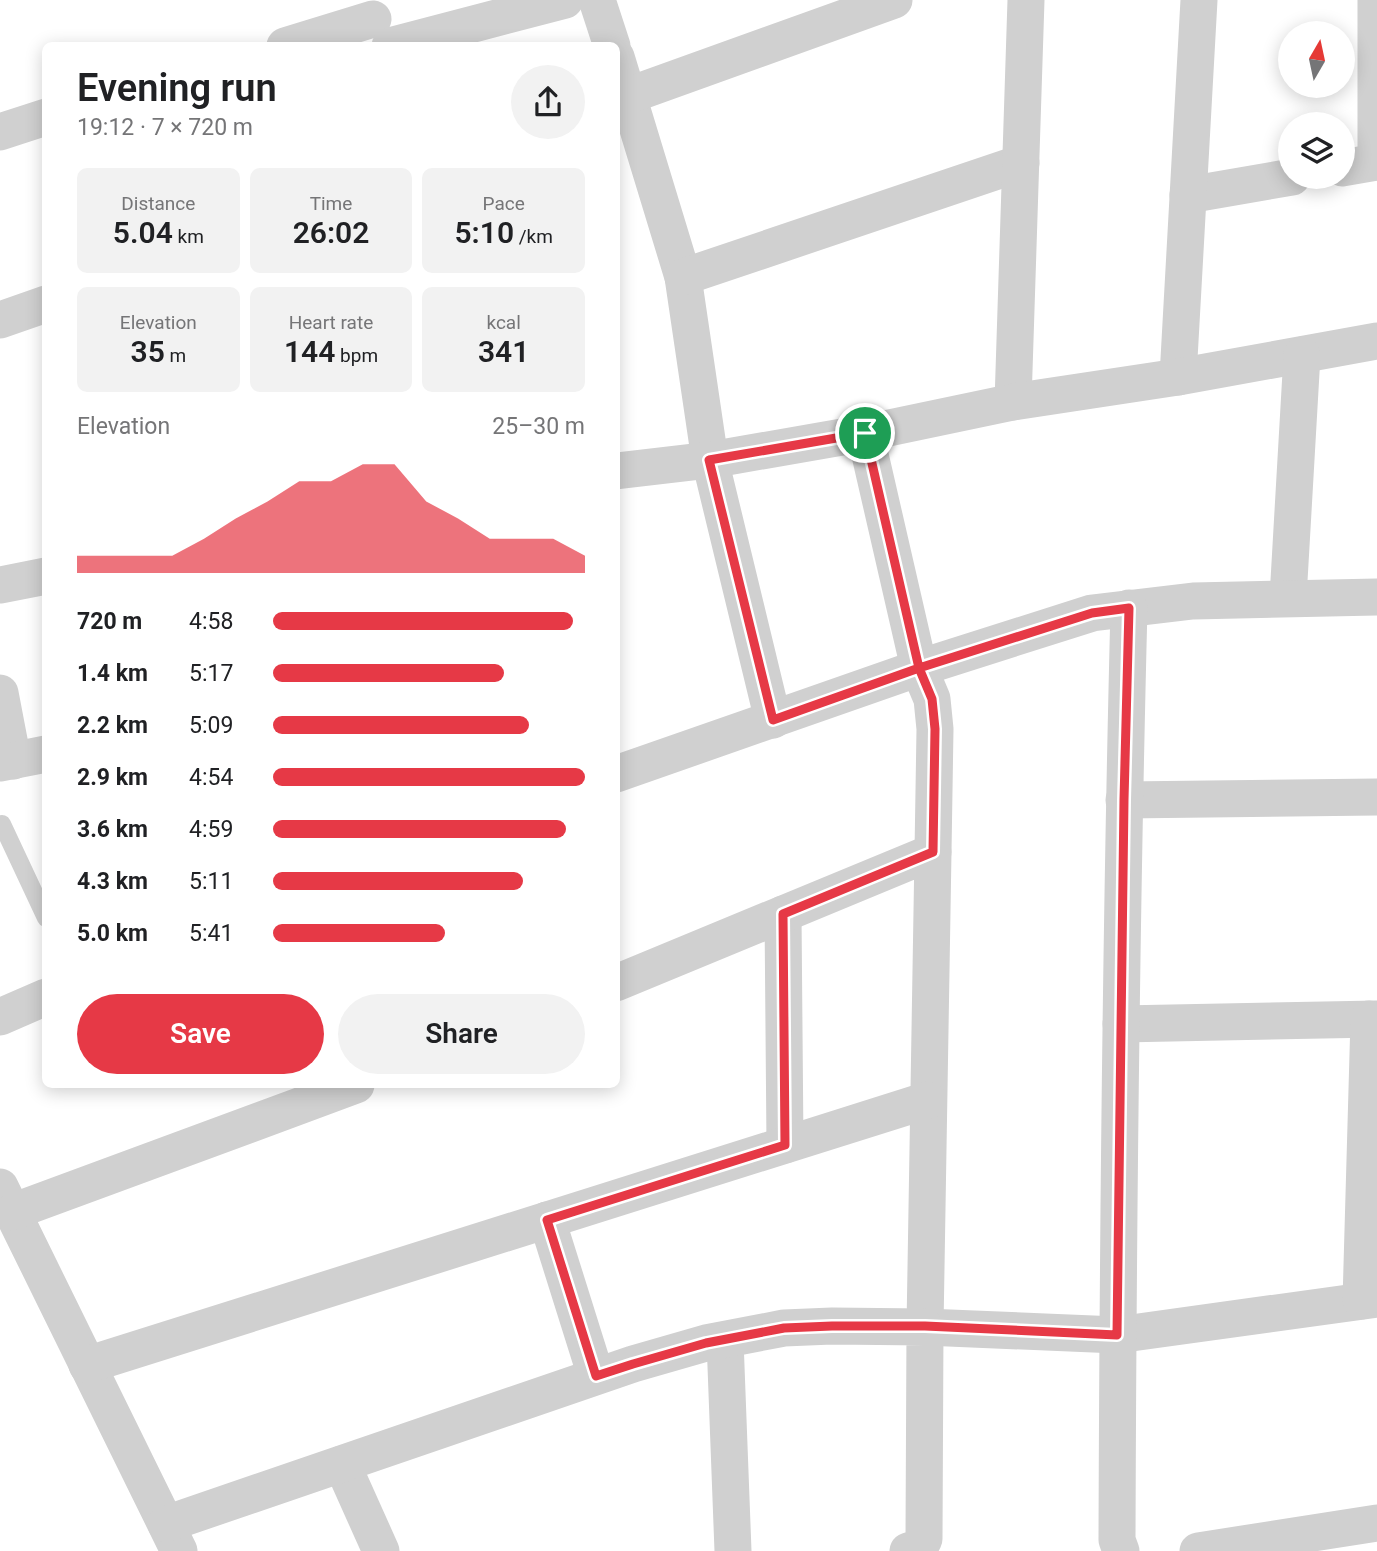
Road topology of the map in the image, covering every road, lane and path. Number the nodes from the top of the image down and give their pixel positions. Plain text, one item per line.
1 (565, 0) edge
2 (597, 0) edge
3 (1026, 0) edge
4 (1199, 0) edge
5 (1376, 0) edge
6 (881, 3) edge
7 (378, 28) edge
8 (306, 42) edge
9 (611, 42) edge
10 (620, 80) edge
11 (623, 98) edge
12 (42, 118) edge
13 (0, 132) edge
14 (1021, 163) junction
15 (1365, 164) edge
16 (1278, 179) edge
17 (1188, 195) junction
18 (684, 277) junction
19 (42, 305) edge
20 (0, 320) edge
21 (1377, 341) edge
22 (1302, 355) junction
23 (1178, 377) junction
24 (1013, 402) junction
25 (865, 433) junction
26 (709, 460) junction
27 (620, 471) edge
28 (42, 577) edge
29 (0, 585) edge
30 (1377, 597) edge
31 (1288, 598) junction
32 (1129, 608) junction
33 (919, 668) junction
34 (0, 693) edge
35 (773, 720) junction
36 (19, 759) edge
37 (620, 773) edge
38 (1377, 797) edge
39 (1124, 800) junction
40 (2, 824) edge
41 (933, 852) junction
42 (42, 909) edge
43 (783, 914) junction
44 (620, 981) edge
45 (42, 998) edge
46 (0, 1017) edge
47 (1373, 1019) edge
48 (1121, 1024) junction
49 (347, 1088) edge
50 (928, 1100) junction
51 (785, 1145) junction
52 (6, 1200) edge
53 (547, 1220) junction
54 (1369, 1300) edge
55 (925, 1326) junction
56 (1117, 1335) junction
57 (725, 1340) junction
58 (87, 1365) junction
59 (596, 1376) junction
60 (342, 1464) junction
61 (1377, 1523) edge
62 (173, 1537) edge
63 (381, 1551) edge
64 (733, 1551) edge
65 (908, 1551) edge
66 (1121, 1551) edge
67 (1198, 1551) edge

1 - 7 street
2 - 9 street
3 - 14 street
4 - 17 street
5 - 15 street
6 - 11 street
7 - 8 street
10 - 11 street
11 - 18 street
12 - 13 street
14 - 18 street
14 - 24 street
16 - 17 street
17 - 23 street
18 - 26 street
19 - 20 street
21 - 22 street
22 - 23 street
22 - 31 street
23 - 24 street
24 - 25 street
25 - 26 street
25 - 33 street
26 - 27 street
26 - 35 street
28 - 29 street
30 - 31 street
31 - 32 street
32 - 33 street
32 - 39 street
33 - 35 street
33 - 41 street
34 - 36 street
35 - 37 street
38 - 39 street
39 - 48 street
40 - 42 lane
41 - 43 street
41 - 50 street
43 - 44 street
43 - 51 street
45 - 46 street
47 - 48 street
47 - 54 street
48 - 56 street
49 - 52 street
50 - 51 street
50 - 55 street
51 - 53 street
52 - 58 street
53 - 58 street
53 - 59 street
54 - 56 street
55 - 56 street
55 - 57 street
55 - 65 street
56 - 66 street
57 - 59 street
57 - 64 street
58 - 62 street
59 - 60 street
60 - 62 street
60 - 63 street
61 - 67 street

